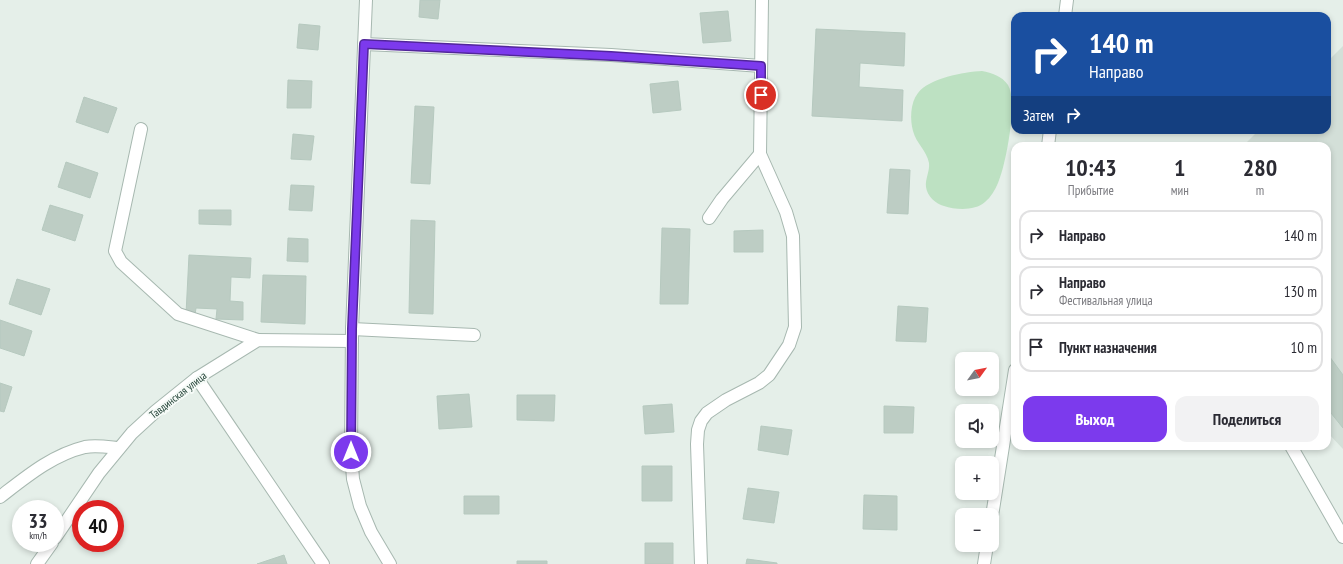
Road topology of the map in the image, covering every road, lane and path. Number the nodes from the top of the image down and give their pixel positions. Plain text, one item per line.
1 (366, 0) edge
2 (762, 0) edge
3 (1067, 0) edge
4 (1066, 12) edge
5 (364, 44) junction
6 (761, 66) junction
7 (141, 129) dead end
8 (760, 154) junction
9 (709, 218) dead end
10 (352, 329) junction
11 (474, 335) dead end
12 (258, 340) junction
13 (352, 341) junction
14 (197, 378) junction
15 (1011, 395) edge
16 (119, 448) junction
17 (1293, 450) edge
18 (0, 497) edge
19 (993, 508) edge
20 (64, 525) edge
21 (1343, 537) edge
22 (45, 552) edge
23 (986, 552) edge
24 (36, 564) edge
25 (323, 564) edge
26 (390, 564) edge
27 (701, 564) edge
28 (984, 564) edge

1 - 5 street
2 - 6 street
3 - 4 street
5 - 6 street
5 - 10 street
6 - 8 street
7 - 12 street
8 - 9 street
8 - 27 street
10 - 11 street
10 - 13 street
12 - 13 street
12 - 14 street, Тавдинская улица
13 - 26 street
14 - 16 street, Тавдинская улица
14 - 25 street
15 - 19 street
16 - 18 street
16 - 20 street, Тавдинская улица
17 - 21 street
22 - 24 street
23 - 28 street

